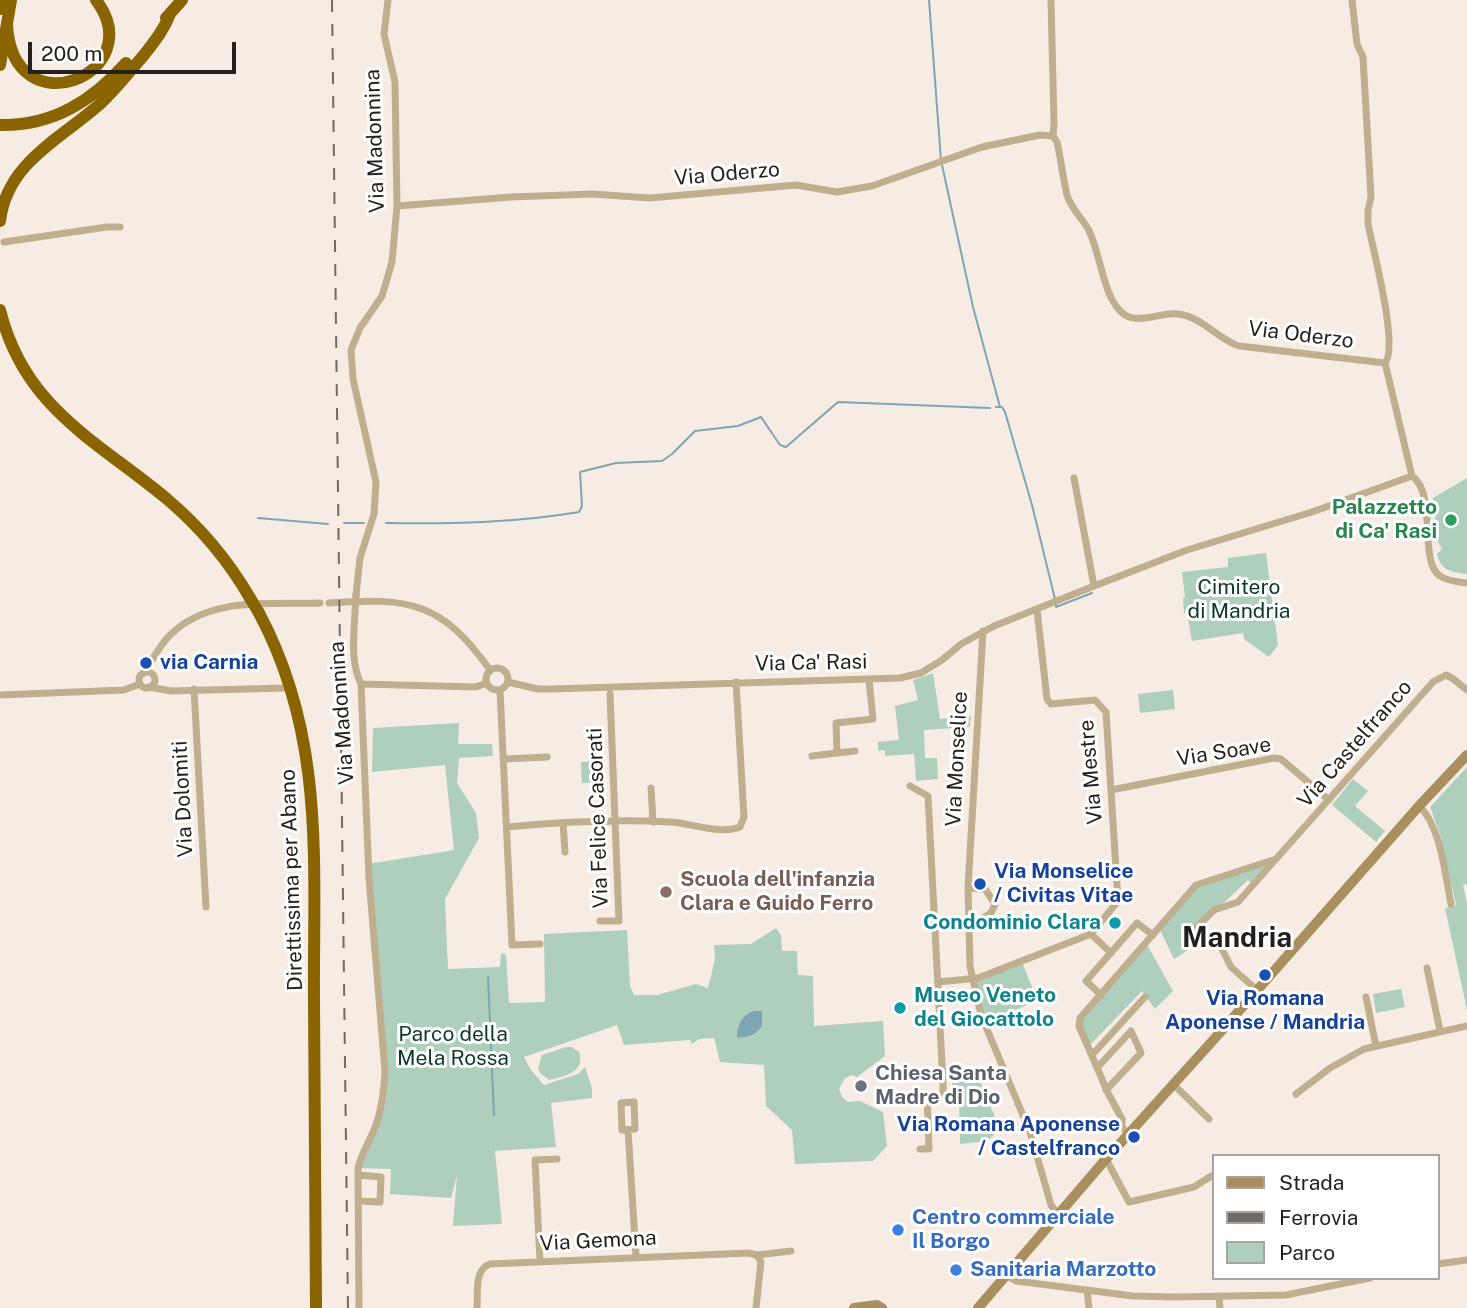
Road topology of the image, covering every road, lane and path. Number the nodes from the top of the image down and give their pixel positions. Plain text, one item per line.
1 (1, 0) edge
2 (11, 0) edge
3 (96, 0) edge
4 (182, 0) edge
5 (388, 0) edge
6 (1051, 0) edge
7 (1352, 0) edge
8 (0, 9) edge
9 (170, 14) junction
10 (7, 24) junction
11 (0, 65) edge
12 (6, 125) edge
13 (1053, 136) junction
14 (397, 206) junction
15 (0, 221) edge
16 (120, 227) dead end
17 (4, 242) dead end
18 (0, 310) edge
19 (1385, 363) junction
20 (1412, 476) junction
21 (1074, 478) dead end
22 (1467, 583) edge
23 (1094, 586) junction
24 (320, 603) dead end
25 (328, 603) dead end
26 (1038, 610) junction
27 (983, 631) junction
28 (490, 670) junction
29 (146, 680) junction
30 (869, 680) junction
31 (508, 682) junction
32 (736, 682) junction
33 (487, 683) junction
34 (361, 684) junction
35 (285, 688) dead end
36 (194, 689) junction
37 (500, 690) junction
38 (1467, 690) edge
39 (610, 694) dead end
40 (0, 695) edge
41 (855, 751) dead end
42 (838, 753) junction
43 (1467, 755) edge
44 (813, 756) dead end
45 (547, 757) dead end
46 (505, 760) junction
47 (910, 786) dead end
48 (651, 788) dead end
49 (1111, 790) junction
50 (1329, 800) junction
51 (1419, 806) junction
52 (616, 821) junction
53 (653, 822) junction
54 (563, 823) junction
55 (506, 827) junction
56 (565, 852) dead end
57 (1276, 859) junction
58 (968, 888) junction
59 (1451, 904) dead end
60 (206, 907) dead end
61 (600, 921) dead end
62 (968, 928) junction
63 (1091, 934) junction
64 (1190, 934) dead end
65 (1153, 935) junction
66 (1219, 943) dead end
67 (540, 944) dead end
68 (1111, 953) junction
69 (1427, 968) dead end
70 (972, 979) junction
71 (938, 982) junction
72 (1257, 990) junction
73 (1101, 995) junction
74 (1145, 997) dead end
75 (1366, 997) dead end
76 (1125, 1019) junction
77 (1467, 1026) edge
78 (1131, 1031) junction
79 (1440, 1031) junction
80 (1376, 1046) junction
81 (1092, 1055) junction
82 (1097, 1068) junction
83 (1173, 1084) junction
84 (1106, 1090) junction
85 (1296, 1094) dead end
86 (1209, 1119) dead end
87 (628, 1130) junction
88 (1132, 1130) junction
89 (920, 1149) dead end
90 (557, 1159) dead end
91 (1105, 1159) junction
92 (358, 1175) junction
93 (1212, 1176) edge
94 (358, 1201) junction
95 (1058, 1214) junction
96 (791, 1251) dead end
97 (757, 1255) junction
98 (636, 1256) junction
99 (1467, 1260) edge
100 (540, 1261) junction
101 (1439, 1264) edge
102 (1006, 1275) junction
103 (1360, 1280) edge
104 (1087, 1290) junction
105 (1219, 1296) junction
106 (316, 1308) edge
107 (359, 1308) edge
108 (477, 1308) edge
109 (756, 1308) edge
110 (854, 1308) edge
111 (882, 1308) edge
112 (978, 1308) edge
113 (1089, 1308) edge
114 (1220, 1308) edge

1 - 8 highway
2 - 10 highway
3 - 10 highway
4 - 9 highway
5 - 14 street, Via Madonnina
6 - 13 street, Via Oderzo
7 - 19 street
9 - 12 highway
9 - 15 highway
10 - 11 highway
13 - 14 street, Via Oderzo
13 - 19 street, Via Oderzo
14 - 34 street, Via Madonnina, bridge
16 - 17 street
18 - 106 highway, Direttissima per Abano, bridge
19 - 20 street
20 - 22 street
20 - 23 street, Via Ca' Rasi
21 - 23 street
23 - 26 street, Via Ca' Rasi
24 - 29 street
25 - 28 street, Via Ca' Rasi
26 - 27 street, Via Ca' Rasi
26 - 49 street, Via Mestre
27 - 30 street, Via Ca' Rasi
27 - 58 street, Via Monselice
28 - 31 street, Via Ca' Rasi
28 - 33 street
29 - 36 street
29 - 40 street
30 - 32 street, Via Ca' Rasi
30 - 42 street
31 - 32 street, Via Ca' Rasi
31 - 37 street
32 - 53 street
33 - 34 street
33 - 37 street
34 - 92 street, Via Madonnina
35 - 36 street
36 - 60 street, Via Dolomiti
37 - 46 street
38 - 50 street, Via Castelfranco
39 - 52 street, Via Felice Casorati
41 - 42 street
42 - 44 street
43 - 51 street
45 - 46 street
46 - 55 street
47 - 71 street
48 - 53 street
49 - 50 street, Via Soave
49 - 63 street, Via Mestre
50 - 57 street, Via Castelfranco
51 - 59 street
51 - 72 street
52 - 53 street
52 - 54 street
52 - 61 street, Via Felice Casorati
54 - 55 street
54 - 56 street
55 - 67 street
57 - 64 street, Via Castelfranco
57 - 65 street
58 - 62 street, Via Monselice
58 - 62 street
62 - 70 street, Via Monselice
63 - 68 street
63 - 70 street, Via Mestre
65 - 68 street
65 - 73 street
66 - 72 street
68 - 73 street
69 - 79 street
70 - 71 street, Via Mestre
70 - 95 street, Via Monselice
71 - 89 street
72 - 83 street
73 - 81 street
74 - 76 street
75 - 80 street
76 - 78 street
76 - 81 street
77 - 79 street
78 - 82 street
78 - 84 street
79 - 80 street
80 - 85 street
81 - 82 street
82 - 84 street
83 - 86 street
83 - 88 street
84 - 88 street
87 - 87 street
87 - 98 street
88 - 91 street
90 - 100 street
91 - 93 street
91 - 95 street
92 - 94 street, Via Madonnina
92 - 94 street
94 - 107 street, Via Madonnina
95 - 102 street
96 - 97 street, Via Gemona
97 - 98 street, Via Gemona
97 - 109 street
98 - 100 street, Via Gemona
99 - 101 street
100 - 108 street, Via Gemona
102 - 104 street
102 - 112 street
103 - 105 street
104 - 105 street
104 - 113 street
105 - 114 street
110 - 111 street

